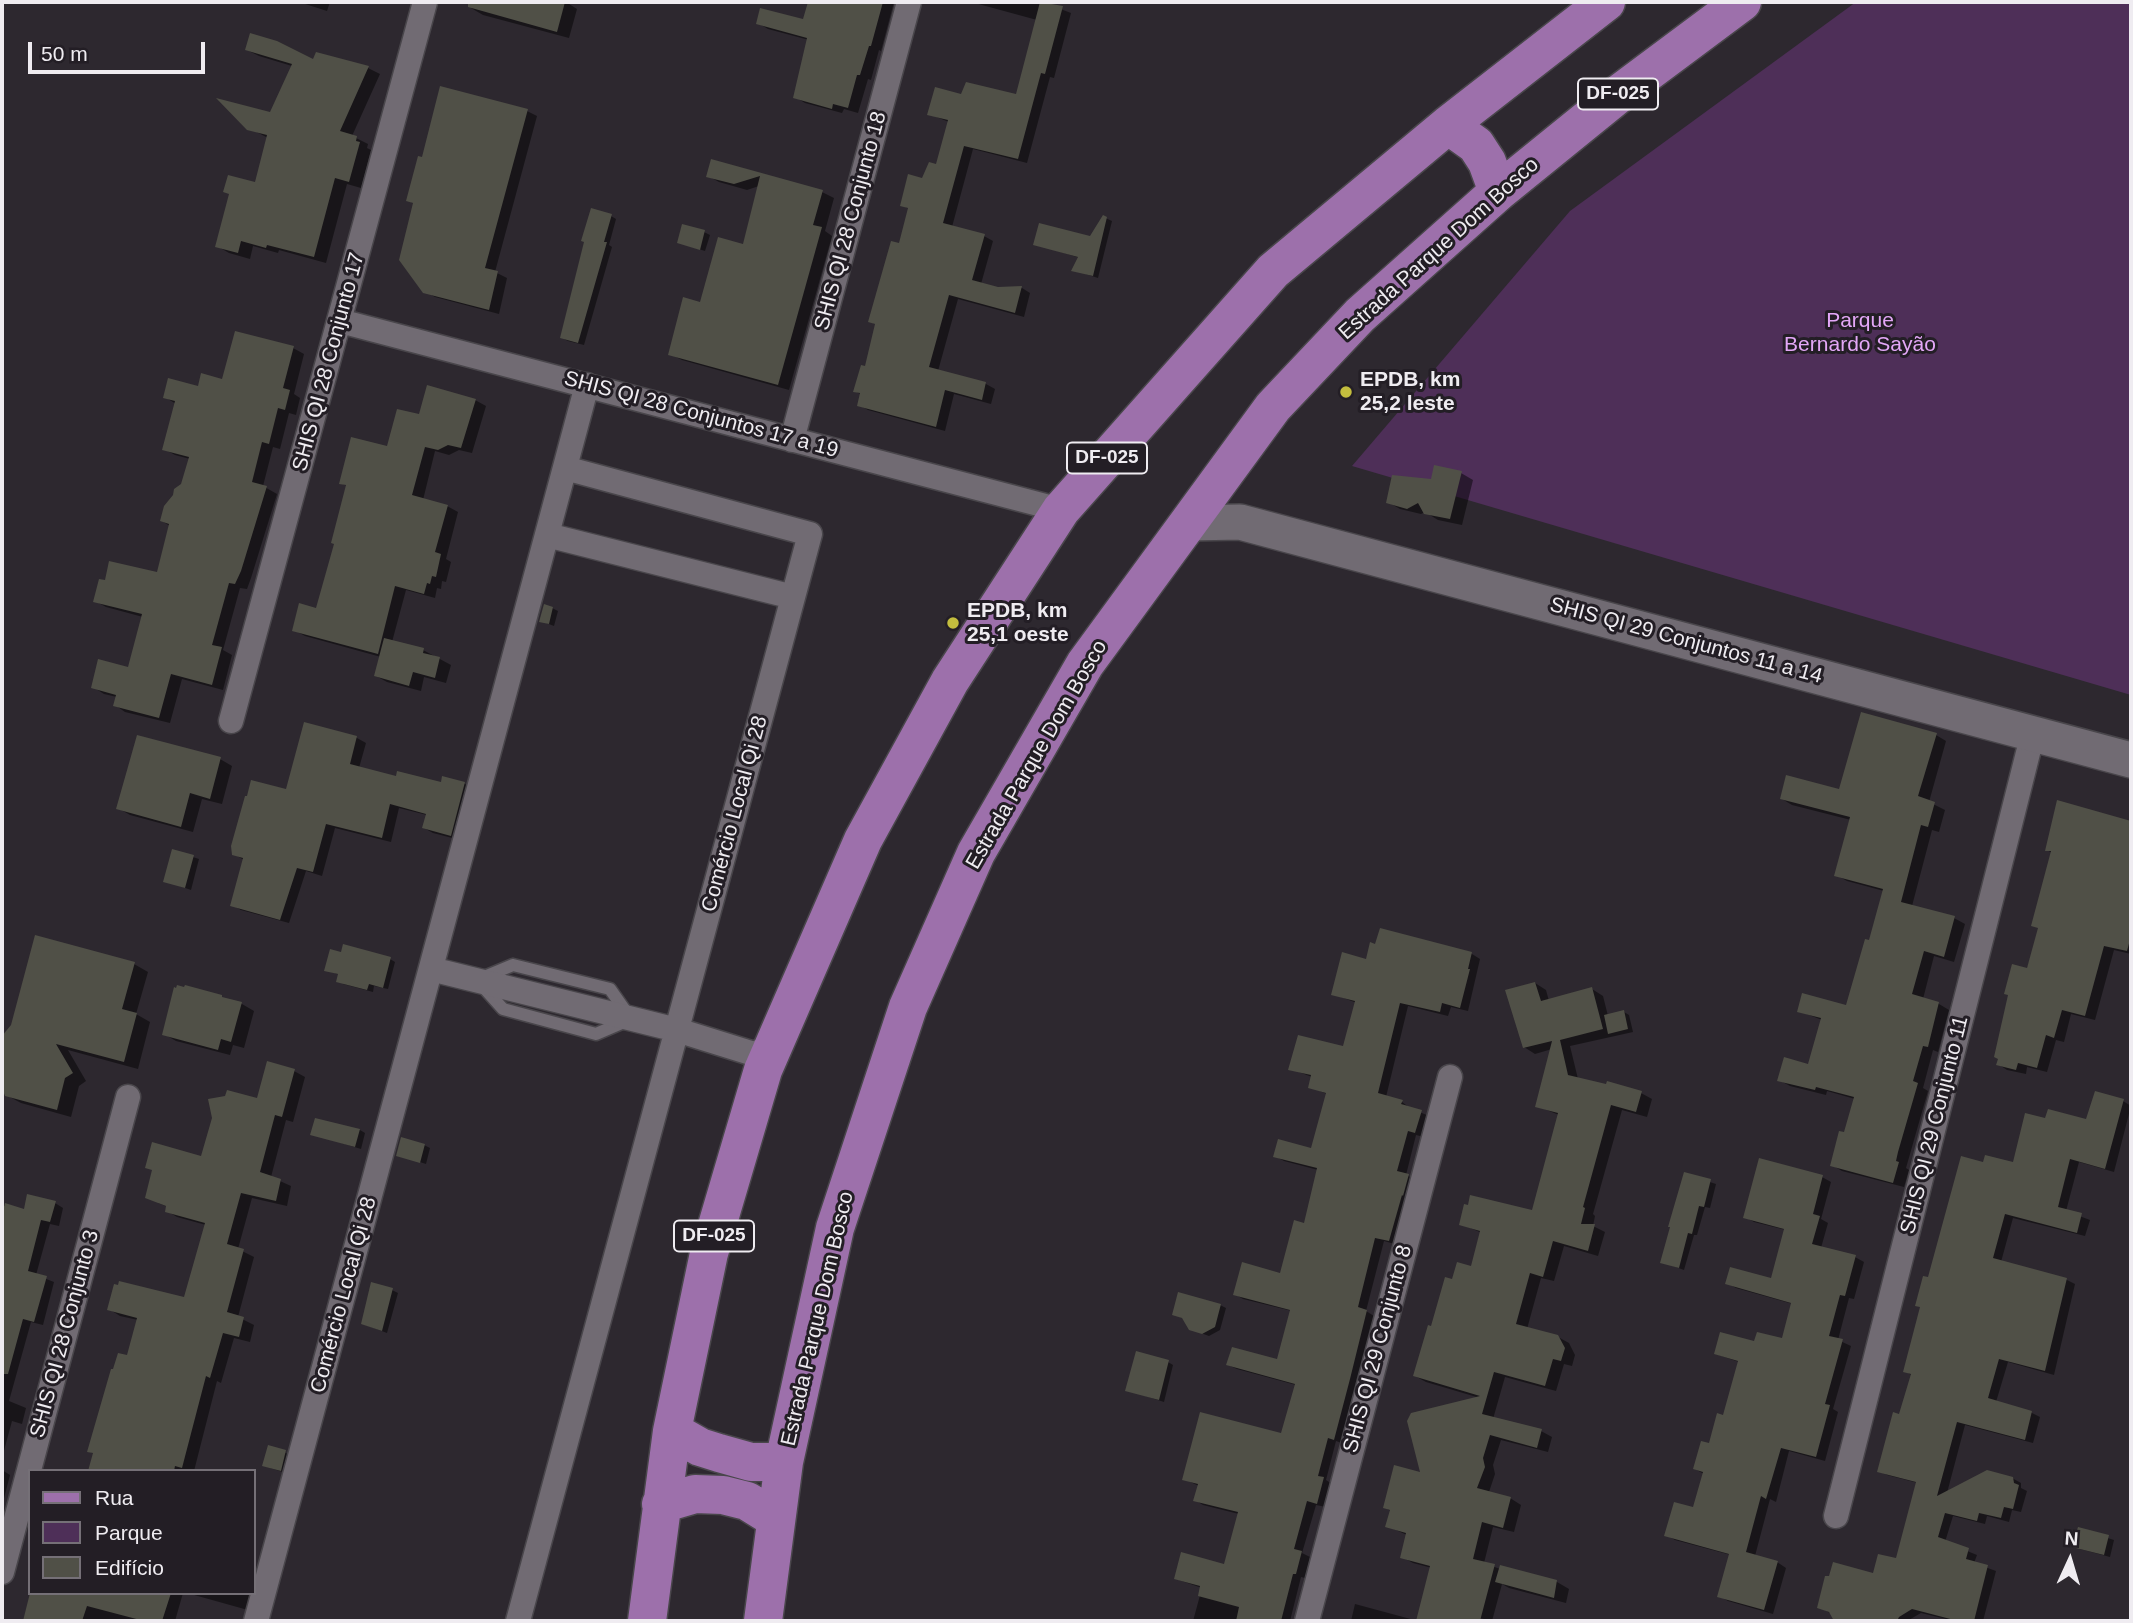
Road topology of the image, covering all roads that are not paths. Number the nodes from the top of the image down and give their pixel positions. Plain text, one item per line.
1 (425, 2) edge
2 (909, 2) edge
3 (1606, 2) edge
4 (1741, 2) edge
5 (1448, 125) junction
6 (1498, 192) junction
7 (340, 321) junction
8 (587, 385) junction
9 (792, 440) junction
10 (565, 468) junction
11 (1215, 488) junction
12 (1061, 510) junction
13 (1240, 522) junction
14 (1189, 523) junction
15 (547, 536) junction
16 (793, 597) junction
17 (231, 721) dead end
18 (2034, 733) junction
19 (2131, 760) edge
20 (431, 969) junction
21 (677, 1031) junction
22 (764, 1056) junction
23 (1450, 1077) dead end
24 (128, 1097) dead end
25 (672, 1431) junction
26 (784, 1461) junction
27 (29, 1469) edge
28 (28, 1474) edge
29 (661, 1503) junction
30 (1836, 1516) dead end
31 (776, 1519) junction
32 (2, 1572) edge
33 (256, 1621) edge
34 (518, 1621) edge
35 (647, 1621) edge
36 (763, 1621) edge
37 (1307, 1621) edge

1 - 7 street, SHIS QI 28 Conjunto 17
2 - 9 street, SHIS QI 28 Conjunto 18
3 - 5 main road, DF-025
4 - 6 main road, Estrada Parque Dom Bosco / DF-025
5 - 6 main road
5 - 12 main road, DF-025
6 - 11 main road, Estrada Parque Dom Bosco / DF-025
7 - 8 street, SHIS QI 28 Conjuntos 17 a 19
7 - 17 street, SHIS QI 28 Conjunto 17
8 - 9 street, SHIS QI 28 Conjuntos 17 a 19
8 - 10 street, Comércio Local Qi 28
9 - 12 street, SHIS QI 28 Conjuntos 17 a 19
10 - 15 street, Comércio Local Qi 28
10 - 16 street, Comércio Local Qi 28
11 - 13 street
11 - 14 main road, Estrada Parque Dom Bosco / DF-025
12 - 22 main road, DF-025
13 - 14 street, SHIS QI 29 Conjuntos 11 a 14
13 - 18 street, SHIS QI 29 Conjuntos 11 a 14
14 - 26 main road, Estrada Parque Dom Bosco / DF-025
15 - 16 street
15 - 20 street, Comércio Local Qi 28
16 - 21 street, Comércio Local Qi 28
18 - 19 street, SHIS QI 29 Conjuntos 11 a 14
18 - 30 street, SHIS QI 29 Conjunto 11
20 - 21 street
20 - 33 street, Comércio Local Qi 28
21 - 22 street
21 - 34 street, Comércio Local Qi 28
22 - 25 main road, DF-025
23 - 37 street, SHIS QI 29 Conjunto 8
24 - 27 street, SHIS QI 28 Conjunto 3
25 - 26 main road
25 - 29 main road, DF-025
26 - 31 main road, Estrada Parque Dom Bosco / DF-025
28 - 32 street, SHIS QI 28 Conjunto 3
29 - 31 main road
29 - 35 main road, DF-025
31 - 36 main road, Estrada Parque Dom Bosco / DF-025

